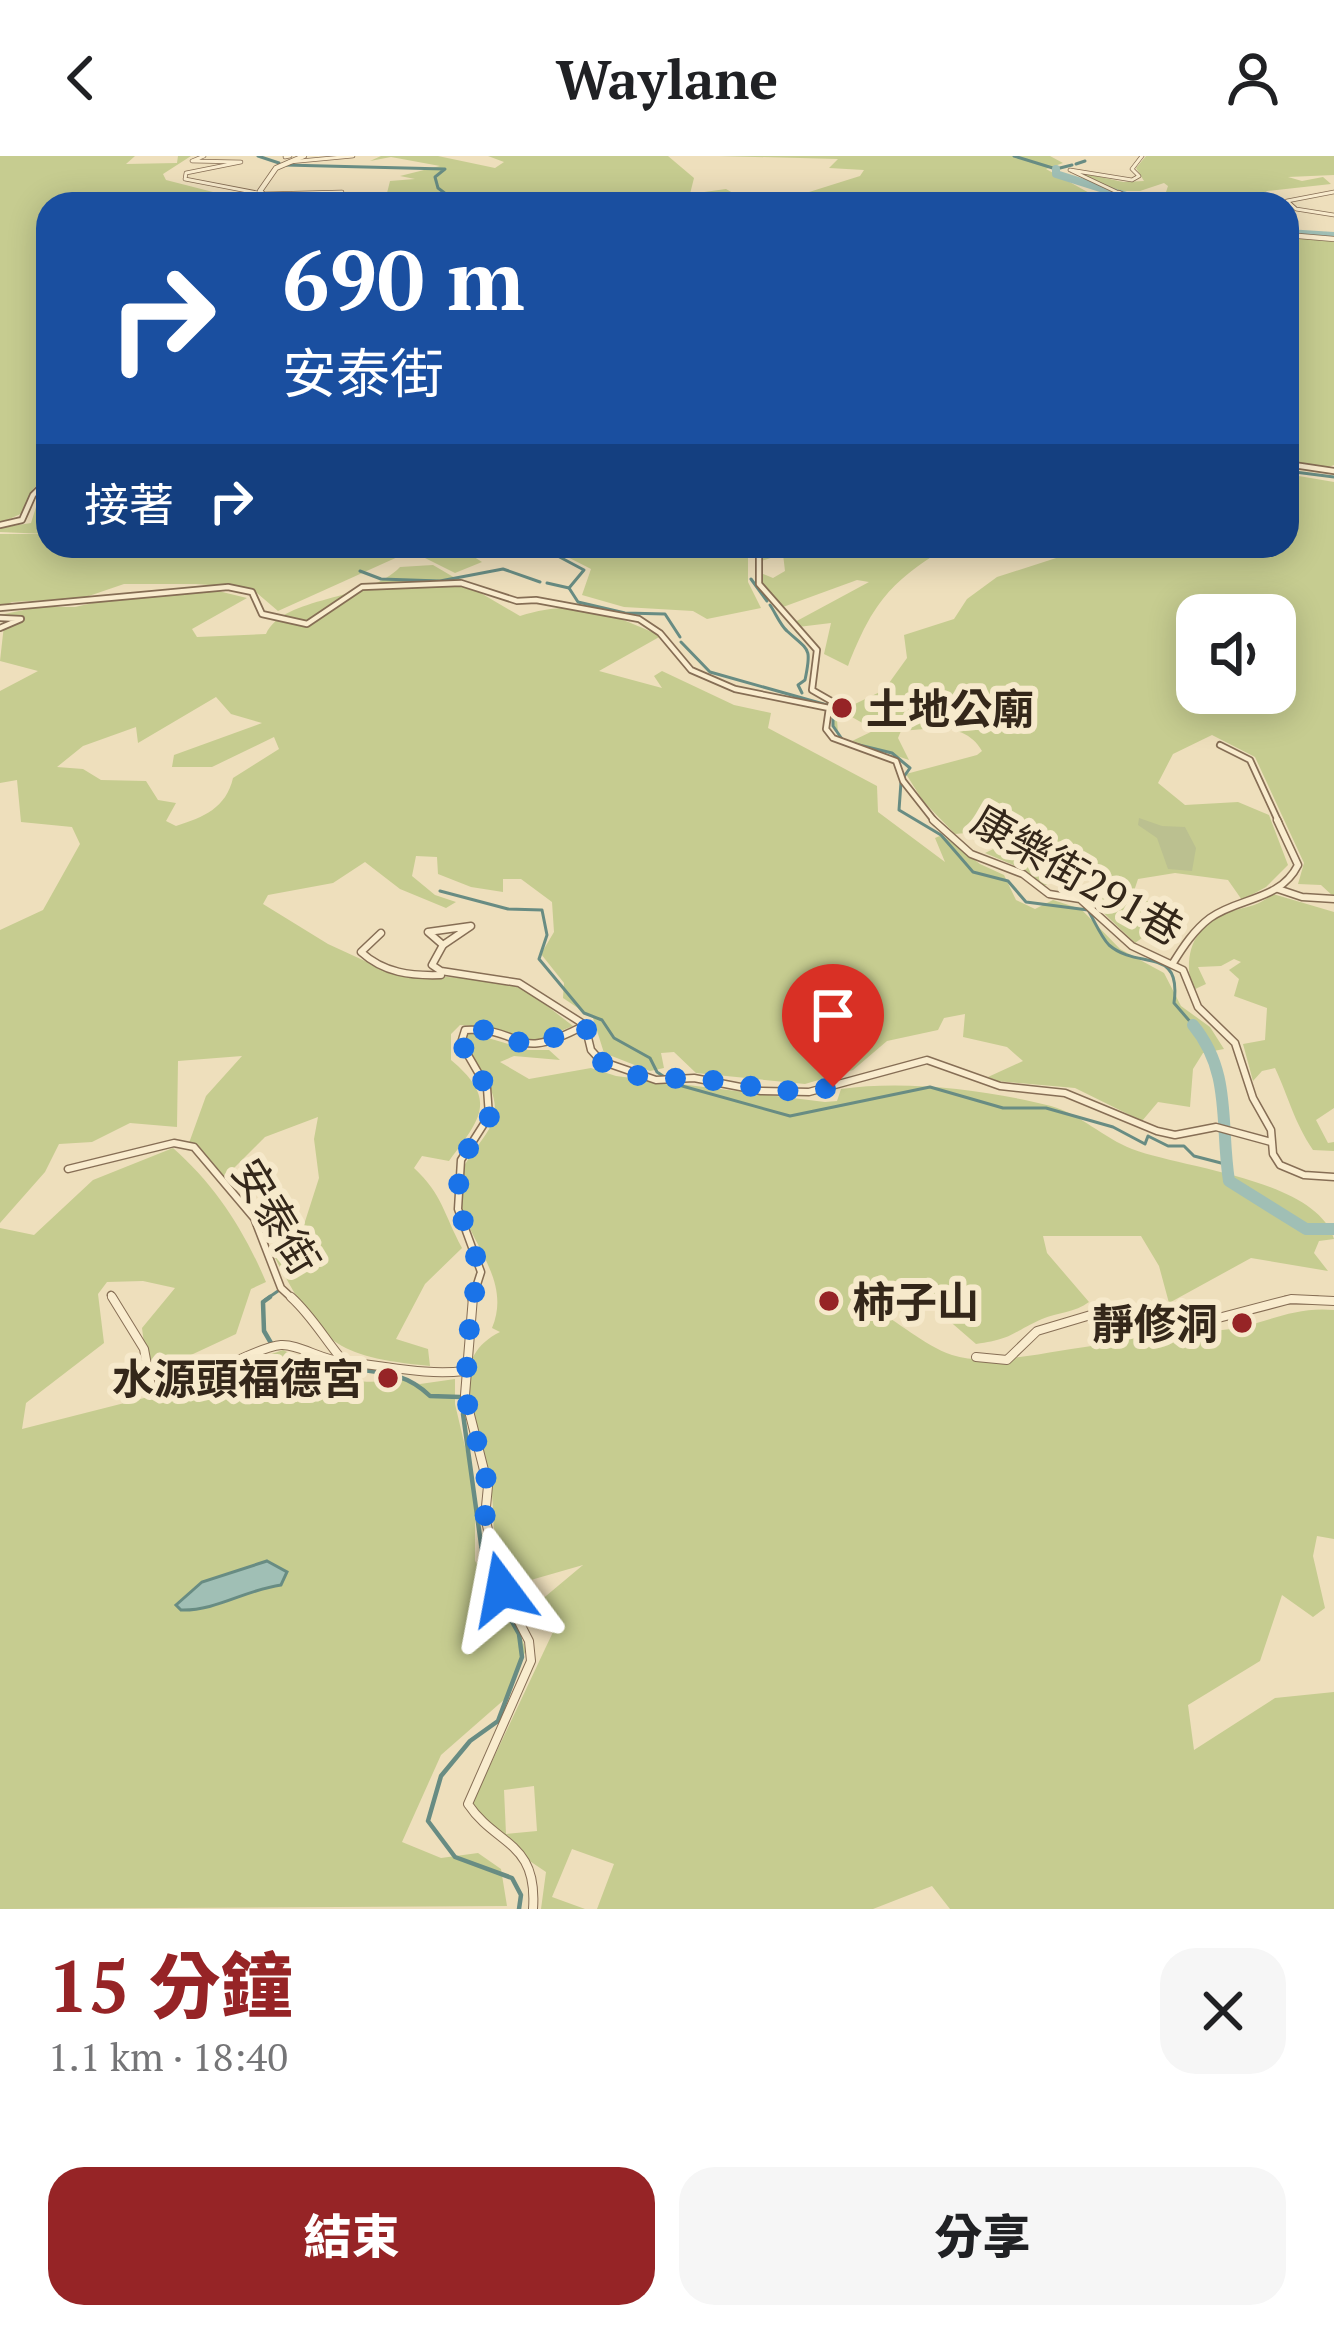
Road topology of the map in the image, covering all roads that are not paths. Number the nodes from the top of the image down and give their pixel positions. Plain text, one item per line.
1 (204, 156) edge
2 (313, 156) edge
3 (353, 156) edge
4 (1142, 156) edge
5 (292, 158) edge
6 (252, 192) edge
7 (263, 192) edge
8 (1117, 192) edge
9 (1334, 192) edge
10 (1299, 199) edge
11 (1299, 209) edge
12 (1334, 214) edge
13 (1299, 236) edge
14 (1334, 239) edge
15 (1299, 466) edge
16 (1334, 471) edge
17 (36, 492) edge
18 (0, 525) edge
19 (759, 558) edge
20 (0, 608) edge
21 (0, 618) edge
22 (0, 628) edge
23 (829, 708) junction
24 (1220, 745) dead end
25 (1278, 889) junction
26 (1334, 899) edge
27 (381, 933) dead end
28 (443, 945) junction
29 (1173, 963) junction
30 (444, 975) junction
31 (584, 1025) junction
32 (1271, 1142) junction
33 (68, 1169) dead end
34 (1334, 1177) edge
35 (111, 1295) dead end
36 (1334, 1301) edge
37 (976, 1357) dead end
38 (344, 1361) junction
39 (464, 1371) junction
40 (533, 1909) edge

1 - 6 street
2 - 5 street
3 - 5 street
4 - 8 street
5 - 7 street
9 - 10 street
11 - 12 street
13 - 14 street
15 - 16 street
17 - 18 street
19 - 23 street
20 - 23 street
21 - 22 street
23 - 29 street, 康樂街291巷
24 - 25 street
25 - 26 street
25 - 29 street
27 - 30 street
28 - 28 street
28 - 30 street
29 - 32 street, 康樂街291巷
30 - 31 street
31 - 32 street
31 - 39 street
32 - 34 street
33 - 38 street, 安泰街
35 - 38 street, 安泰街
36 - 37 street
38 - 39 street, 安泰街
39 - 40 street

